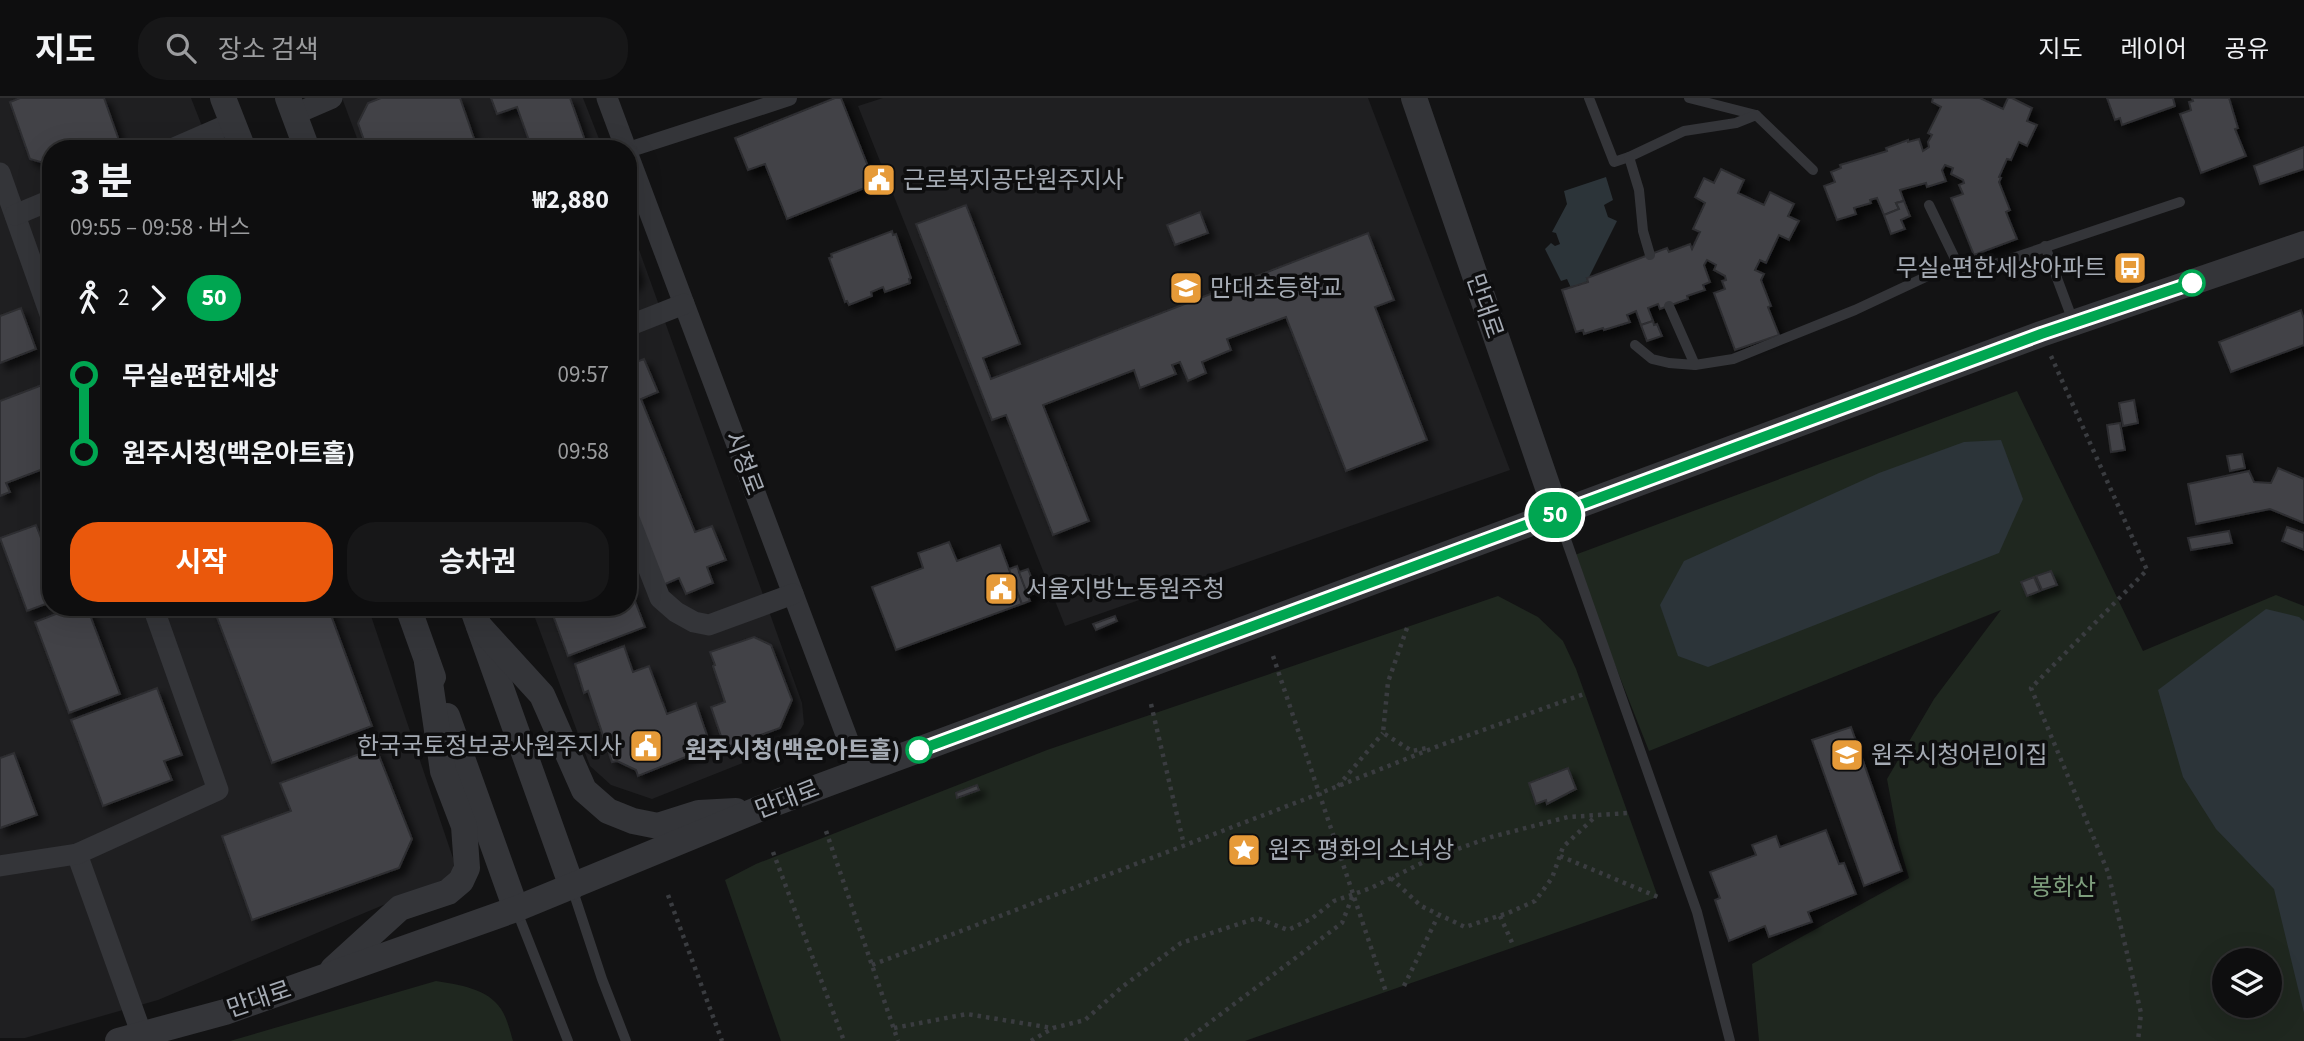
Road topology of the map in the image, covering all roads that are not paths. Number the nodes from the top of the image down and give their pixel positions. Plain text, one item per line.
1 (223, 98) edge
2 (332, 98) edge
3 (607, 98) edge
4 (789, 98) edge
5 (1414, 98) edge
6 (1589, 98) edge
7 (1689, 98) edge
8 (292, 106) edge
9 (1756, 115) junction
10 (234, 122) junction
11 (193, 140) edge
12 (240, 140) edge
13 (304, 140) edge
14 (623, 140) edge
15 (637, 148) edge
16 (1629, 157) junction
17 (1813, 170) dead end
18 (0, 173) edge
19 (637, 178) edge
20 (2180, 202) dead end
21 (42, 204) edge
22 (1929, 205) dead end
23 (15, 215) junction
24 (2304, 244) edge
25 (2046, 246) junction
26 (1650, 255) dead end
27 (1961, 271) junction
28 (42, 292) edge
29 (684, 304) junction
30 (1669, 306) dead end
31 (637, 322) edge
32 (2074, 324) junction
33 (1635, 345) dead end
34 (1695, 365) junction
35 (1557, 514) junction
36 (637, 539) edge
37 (793, 594) junction
38 (156, 616) edge
39 (411, 616) edge
40 (475, 617) edge
41 (427, 662) junction
42 (860, 772) junction
43 (759, 809) junction
44 (77, 854) junction
45 (0, 866) edge
46 (572, 887) junction
47 (516, 909) junction
48 (324, 977) junction
49 (130, 1038) edge
50 (568, 1041) edge
51 (626, 1041) edge
52 (1730, 1041) edge

1 - 10 street
2 - 8 street
3 - 14 street, 시청로
4 - 15 street
5 - 35 street, 만대로
6 - 16 lane
7 - 9 lane
8 - 13 street
9 - 16 lane
9 - 17 lane
10 - 11 street
10 - 12 street
16 - 26 lane
18 - 23 street
19 - 29 street, 시청로
20 - 25 lane
21 - 23 street
22 - 27 lane
23 - 28 street
24 - 32 street, 만대로
25 - 27 lane
25 - 32 lane
27 - 34 lane
29 - 31 street
29 - 37 street, 시청로
30 - 34 lane
32 - 35 street, 만대로
33 - 34 lane
35 - 42 street, 만대로
35 - 52 lane
36 - 37 street
37 - 42 street, 시청로
38 - 44 street
39 - 41 street
40 - 43 street
40 - 46 street
41 - 47 street
41 - 48 street
42 - 43 street, 만대로
43 - 46 street, 만대로
44 - 45 street
44 - 49 street
46 - 47 street, 만대로
46 - 51 lane
47 - 48 street, 만대로
47 - 50 lane
48 - 49 street, 만대로

